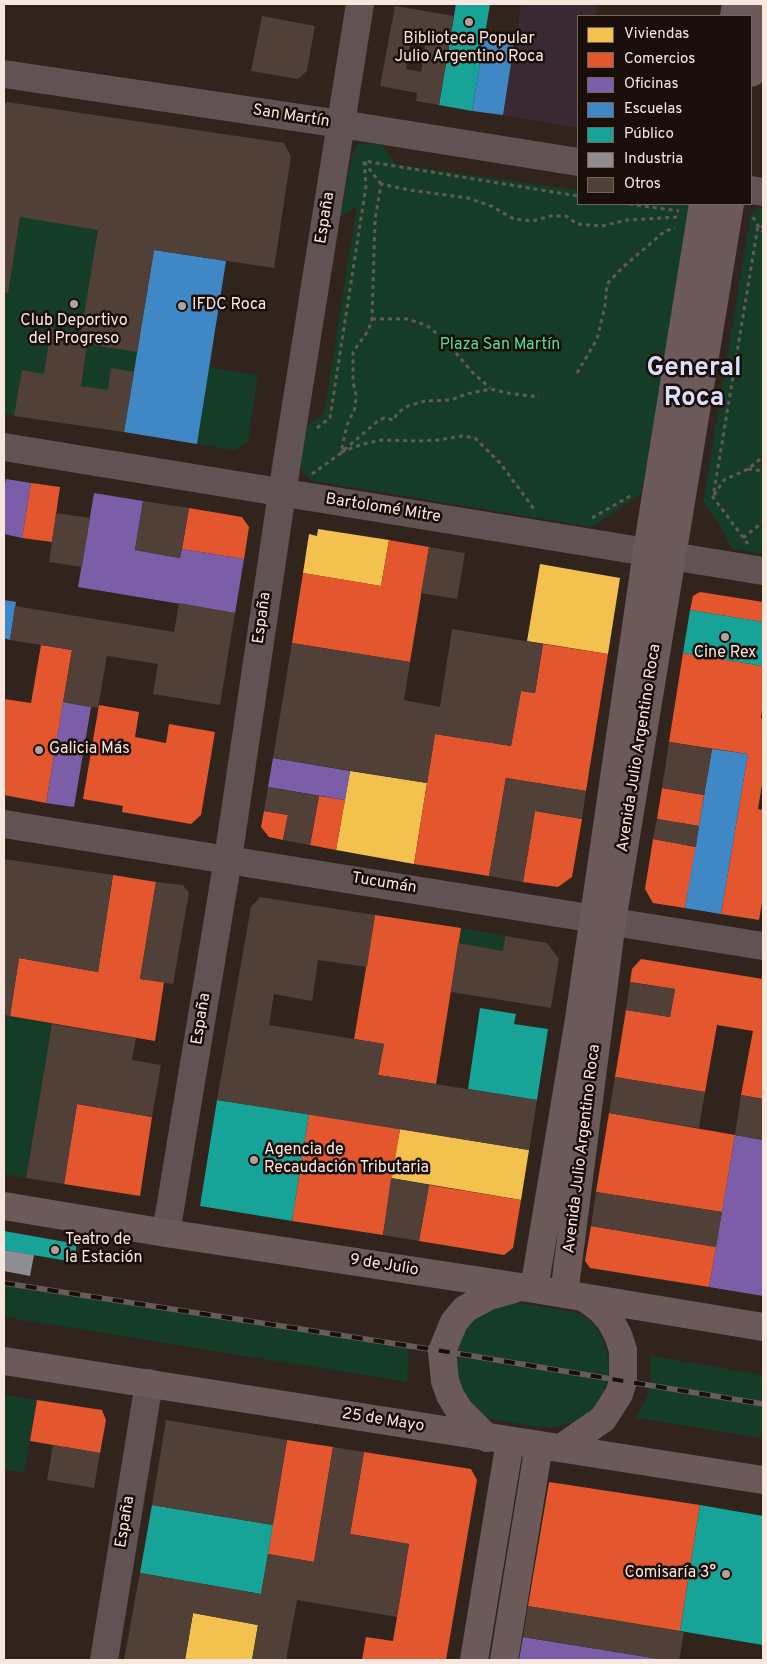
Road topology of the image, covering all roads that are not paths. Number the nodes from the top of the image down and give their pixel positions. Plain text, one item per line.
1 (360, 4) edge
2 (762, 4) edge
3 (752, 67) edge
4 (4, 74) edge
5 (341, 124) junction
6 (577, 162) edge
7 (703, 205) edge
8 (730, 205) edge
9 (4, 447) edge
10 (282, 493) junction
11 (659, 553) junction
12 (763, 571) edge
13 (4, 824) edge
14 (228, 859) junction
15 (602, 920) junction
16 (763, 946) edge
17 (4, 1206) edge
18 (166, 1233) junction
19 (527, 1288) junction
20 (574, 1296) junction
21 (763, 1327) edge
22 (4, 1361) edge
23 (149, 1383) junction
24 (499, 1440) junction
25 (550, 1446) junction
26 (763, 1480) edge
27 (104, 1660) edge
28 (474, 1660) edge
29 (504, 1660) edge

1 - 5 street, España
2 - 3 main road
4 - 5 street, San Martín
5 - 6 street, San Martín
5 - 10 street, España
7 - 11 main road, Avenida Julio Argentino Roca
8 - 11 main road, Avenida Julio Argentino Roca
9 - 10 street, Bartolomé Mitre
10 - 11 street, Bartolomé Mitre
10 - 14 street, España
11 - 12 street, Bartolomé Mitre
11 - 15 main road, Avenida Julio Argentino Roca
13 - 14 street, Tucumán
14 - 15 street, Tucumán
14 - 18 street, España
15 - 16 street, Tucumán
15 - 19 main road, Avenida Julio Argentino Roca
15 - 20 main road, Avenida Julio Argentino Roca
17 - 18 main road, 9 de Julio
18 - 19 main road, 9 de Julio
19 - 20 main road, 9 de Julio
19 - 24 main road
20 - 21 main road, 9 de Julio
20 - 25 main road
22 - 23 main road, 25 de Mayo
23 - 24 main road, 25 de Mayo
23 - 27 street, España
24 - 25 main road, 25 de Mayo
24 - 28 main road
25 - 26 main road, 25 de Mayo
25 - 29 main road

